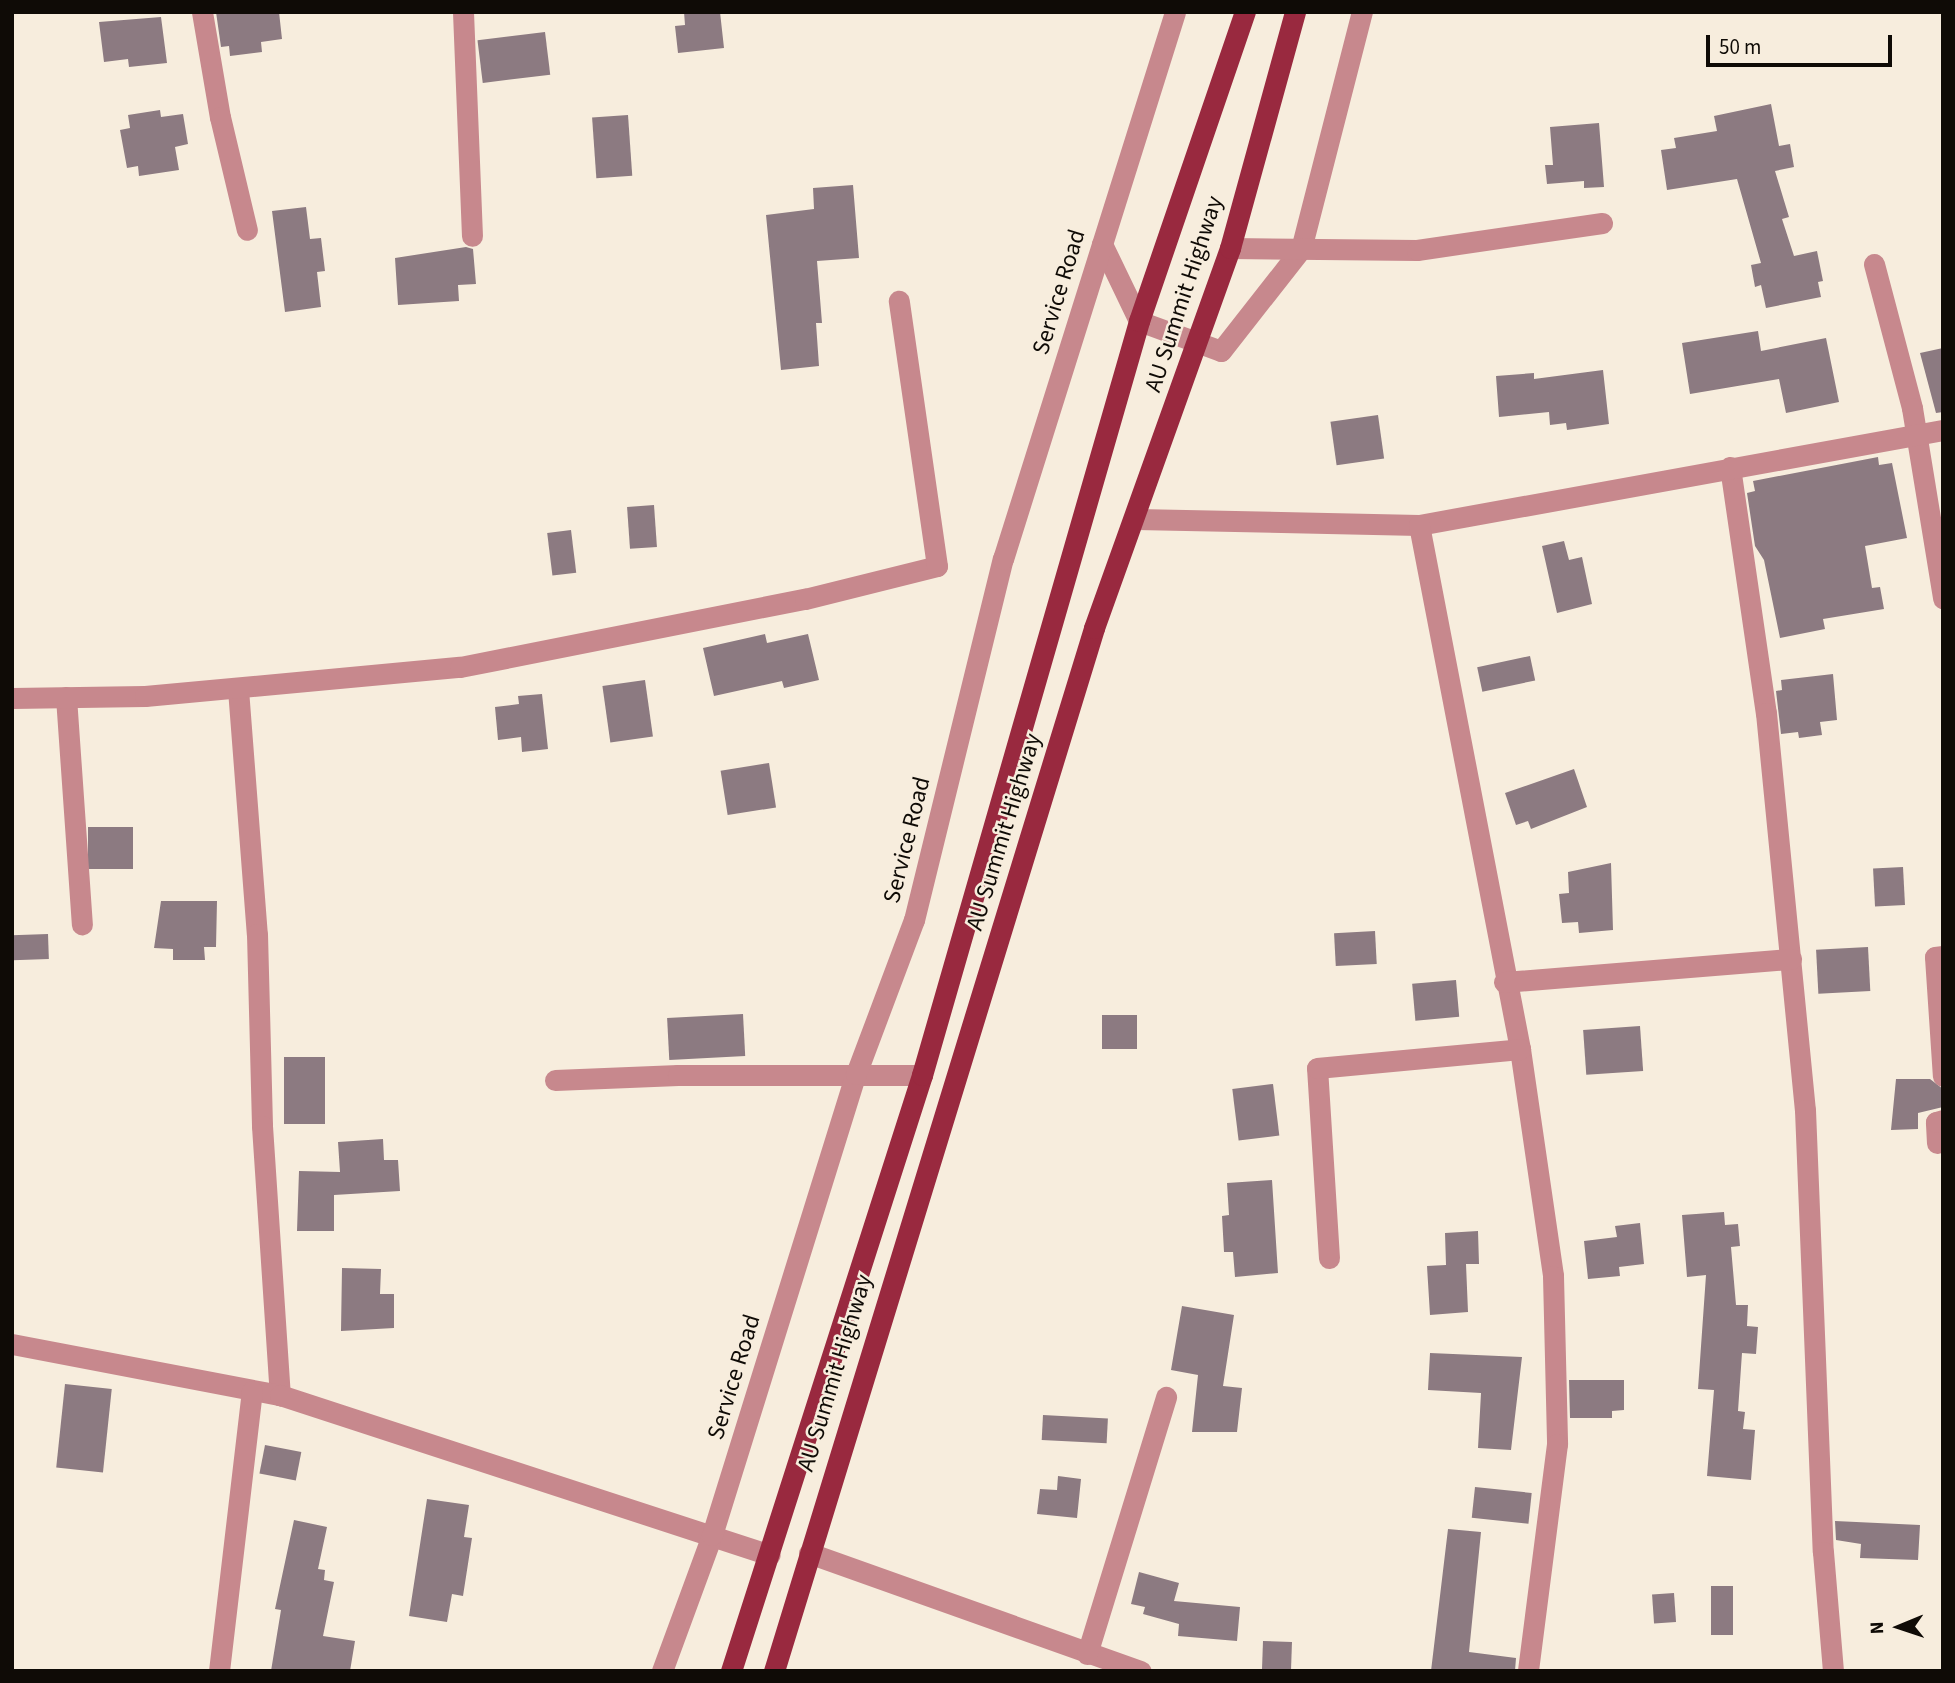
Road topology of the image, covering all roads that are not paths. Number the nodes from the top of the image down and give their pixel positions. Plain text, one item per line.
1 (202, 12) edge
2 (463, 12) edge
3 (1175, 12) edge
4 (1245, 12) edge
5 (1295, 12) edge
6 (1363, 12) edge
7 (1602, 223) dead end
8 (247, 230) dead end
9 (472, 236) dead end
10 (1102, 244) junction
11 (1230, 248) junction
12 (1301, 249) junction
13 (1874, 264) dead end
14 (899, 301) dead end
15 (1139, 321) junction
16 (1198, 340) junction
17 (1943, 430) edge
18 (1913, 435) junction
19 (1730, 467) junction
20 (1136, 519) junction
21 (1419, 525) junction
22 (1943, 597) edge
23 (238, 690) junction
24 (66, 697) junction
25 (12, 698) edge
26 (82, 924) dead end
27 (1943, 956) edge
28 (1791, 959) junction
29 (1504, 982) junction
30 (1520, 1049) junction
31 (856, 1074) junction
32 (922, 1076) junction
33 (1943, 1076) edge
34 (555, 1080) dead end
35 (1943, 1120) edge
36 (1937, 1143) dead end
37 (1329, 1258) dead end
38 (12, 1344) edge
39 (252, 1391) junction
40 (280, 1395) junction
41 (1166, 1397) dead end
42 (712, 1535) junction
43 (808, 1553) junction
44 (770, 1555) junction
45 (1087, 1654) junction
46 (219, 1671) edge
47 (662, 1671) edge
48 (731, 1671) edge
49 (774, 1671) edge
50 (1142, 1671) edge
51 (1528, 1671) edge
52 (1833, 1671) edge

1 - 8 street
2 - 9 street
3 - 10 street, Service Road
4 - 15 main road, AU Summit Highway
5 - 11 main road, AU Summit Highway
6 - 12 street
7 - 12 street
10 - 15 street
10 - 31 street, Service Road
11 - 12 street
11 - 16 main road, AU Summit Highway
12 - 16 street
13 - 18 street
14 - 23 street
15 - 16 street
15 - 32 main road, AU Summit Highway
16 - 20 main road, AU Summit Highway
17 - 18 street
18 - 19 street
18 - 22 street
19 - 21 street
19 - 28 street
20 - 21 street
20 - 43 main road, AU Summit Highway
21 - 29 street
23 - 24 street
23 - 40 street
24 - 25 street
24 - 26 street
27 - 33 street
28 - 29 street
28 - 52 street
29 - 30 street
30 - 37 street
30 - 51 street
31 - 32 street
31 - 34 street
31 - 42 street, Service Road
32 - 44 main road, AU Summit Highway
35 - 36 street
38 - 39 street
39 - 40 street
39 - 46 street
40 - 42 street
41 - 45 street
42 - 44 street
42 - 47 street, Service Road
43 - 45 street
43 - 49 main road, AU Summit Highway
44 - 48 main road, AU Summit Highway
45 - 50 street

